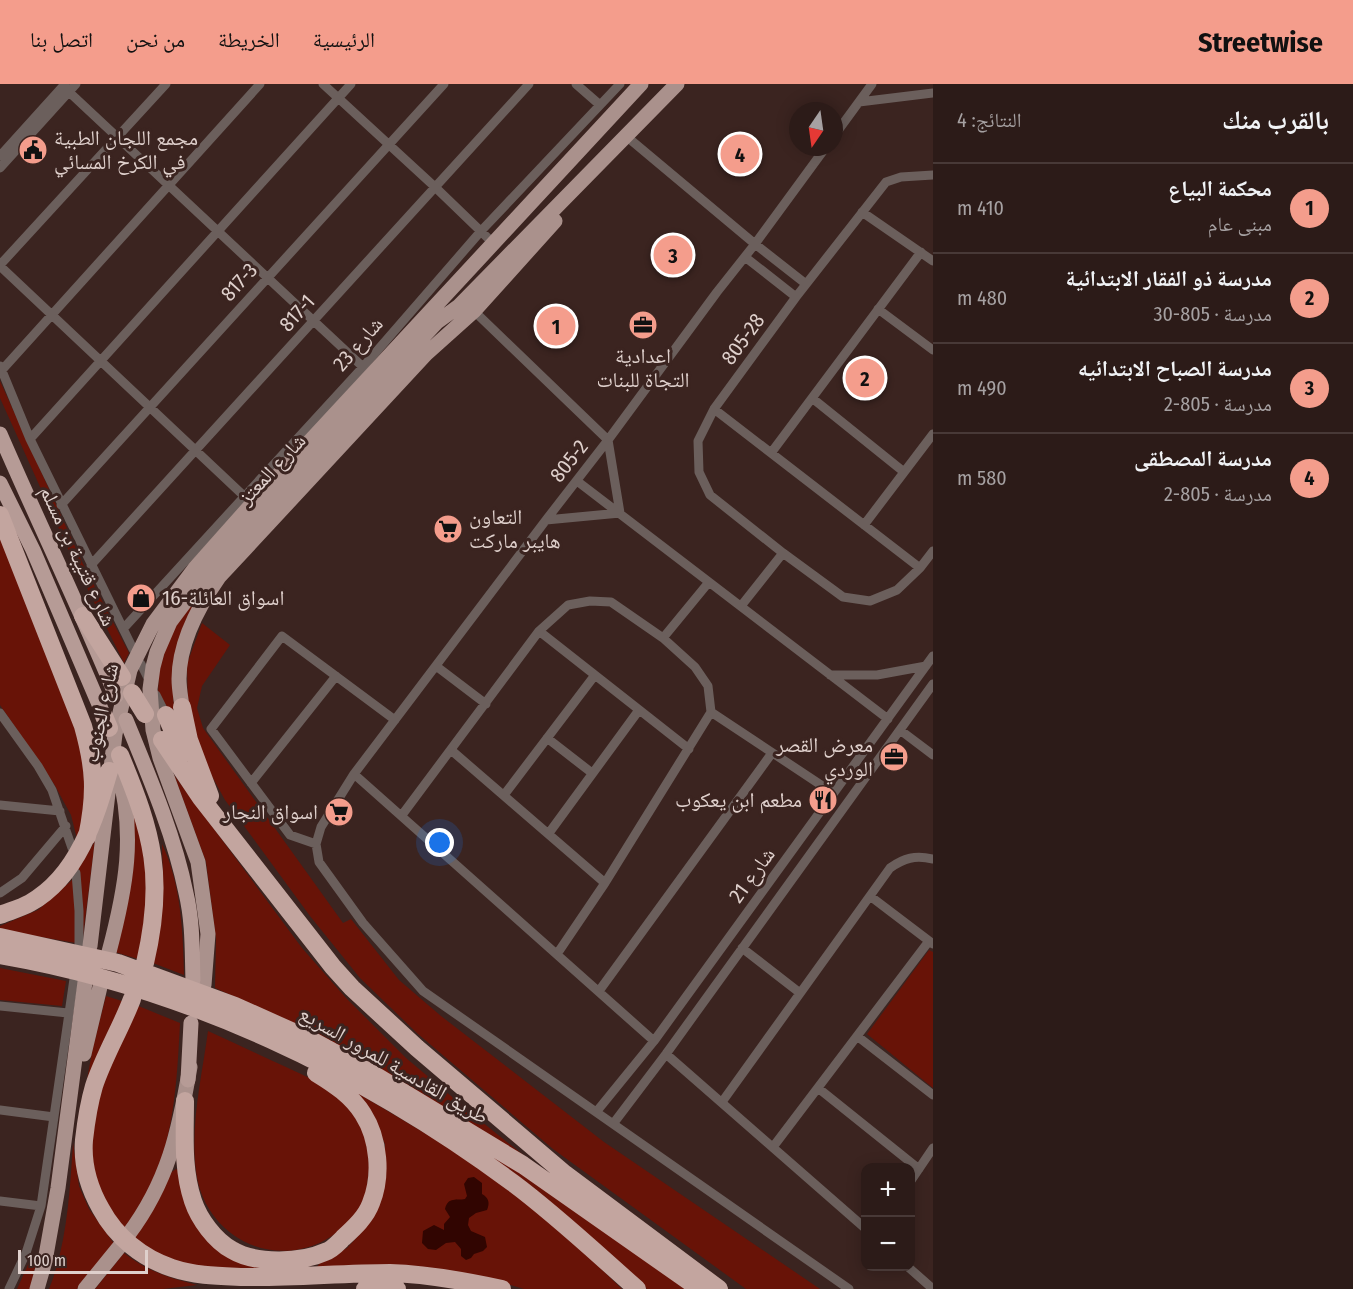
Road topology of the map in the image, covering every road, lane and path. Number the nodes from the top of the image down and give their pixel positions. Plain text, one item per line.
1 (76, 84) edge
2 (166, 84) edge
3 (260, 84) edge
4 (323, 84) edge
5 (351, 84) edge
6 (444, 84) edge
7 (529, 84) edge
8 (576, 84) edge
9 (620, 84) edge
10 (641, 84) edge
11 (677, 84) edge
12 (872, 84) edge
13 (65, 86) edge
14 (933, 93) edge
15 (338, 98) junction
16 (859, 102) junction
17 (600, 105) junction
18 (843, 124) edge
19 (626, 136) junction
20 (116, 137) junction
21 (389, 144) junction
22 (0, 156) edge
23 (819, 156) edge
24 (0, 168) edge
25 (933, 175) edge
26 (169, 185) junction
27 (435, 187) junction
28 (862, 212) junction
29 (218, 231) junction
30 (481, 231) junction
31 (493, 243) junction
32 (755, 244) junction
33 (921, 252) junction
34 (745, 257) junction
35 (933, 261) edge
36 (0, 265) edge
37 (268, 278) junction
38 (806, 284) junction
39 (795, 297) junction
40 (878, 309) junction
41 (474, 311) junction
42 (52, 314) junction
43 (314, 321) junction
44 (933, 350) edge
45 (101, 360) junction
46 (363, 367) junction
47 (1, 368) edge
48 (812, 398) junction
49 (150, 407) junction
50 (714, 409) junction
51 (0, 434) edge
52 (933, 434) edge
53 (30, 439) junction
54 (608, 440) junction
55 (196, 450) junction
56 (771, 453) junction
57 (904, 472) junction
58 (577, 481) junction
59 (0, 483) edge
60 (244, 496) junction
61 (264, 499) junction
62 (61, 505) junction
63 (620, 513) junction
64 (0, 515) edge
65 (546, 520) junction
66 (864, 525) junction
67 (933, 551) edge
68 (783, 553) junction
69 (92, 565) junction
70 (920, 568) junction
71 (709, 582) junction
72 (741, 606) junction
73 (83, 616) junction
74 (123, 629) junction
75 (539, 632) junction
76 (663, 638) junction
77 (133, 649) dead end
78 (933, 657) edge
79 (141, 664) dead end
80 (436, 666) junction
81 (926, 666) junction
82 (595, 675) junction
83 (830, 675) junction
84 (147, 676) dead end
85 (336, 676) junction
86 (122, 677) dead end
87 (933, 684) edge
88 (124, 694) joint
89 (156, 695) dead end
90 (486, 704) junction
91 (639, 710) junction
92 (174, 711) junction
93 (711, 712) junction
94 (0, 713) edge
95 (145, 714) dead end
96 (888, 719) junction
97 (126, 720) dead end
98 (395, 720) junction
99 (107, 725) dead end
100 (900, 730) junction
101 (547, 738) junction
102 (162, 740) dead end
103 (688, 749) junction
104 (451, 750) junction
105 (772, 753) junction
106 (933, 755) edge
107 (116, 765) junction
108 (179, 765) junction
109 (592, 773) junction
110 (354, 774) junction
111 (251, 783) junction
112 (833, 793) junction
113 (504, 795) junction
114 (0, 805) edge
115 (60, 811) junction
116 (402, 815) junction
117 (223, 825) junction
118 (66, 826) junction
119 (549, 834) junction
120 (803, 835) junction
121 (80, 842) junction
122 (316, 844) junction
123 (816, 845) junction
124 (933, 859) edge
125 (76, 873) dead end
126 (605, 883) junction
127 (0, 893) edge
128 (870, 896) junction
129 (0, 915) edge
130 (0, 937) edge
131 (86, 943) joint
132 (931, 943) edge
133 (742, 948) junction
134 (109, 952) dead end
135 (557, 954) junction
136 (0, 956) edge
137 (145, 963) dead end
138 (79, 981) joint
139 (199, 983) joint
140 (100, 987) dead end
141 (599, 992) junction
142 (800, 993) junction
143 (132, 999) dead end
144 (178, 1003) junction
145 (0, 1006) edge
146 (68, 1013) junction
147 (194, 1025) dead end
148 (857, 1036) junction
149 (654, 1041) junction
150 (666, 1054) junction
151 (188, 1080) joint
152 (818, 1088) junction
153 (933, 1095) edge
154 (185, 1101) junction
155 (722, 1102) junction
156 (0, 1110) edge
157 (597, 1112) junction
158 (54, 1117) junction
159 (613, 1124) junction
160 (65, 1136) junction
161 (773, 1147) junction
162 (933, 1148) edge
163 (919, 1169) junction
164 (915, 1175) edge
165 (0, 1201) edge
166 (41, 1206) junction
167 (861, 1225) edge
168 (915, 1271) edge
169 (931, 1283) edge
170 (9, 1289) edge
171 (37, 1289) edge
172 (85, 1289) edge
173 (365, 1289) edge
174 (397, 1289) edge
175 (502, 1289) edge
176 (637, 1289) edge
177 (700, 1289) edge
178 (719, 1289) edge
179 (849, 1289) edge

1 - 13 street
2 - 20 street
3 - 26 street
4 - 15 street
5 - 15 street
6 - 21 street, 817-3
7 - 27 street, 817-1
8 - 17 street
9 - 17 street, شارع 23
10 - 31 main road, شارع المعتز
11 - 19 main road, شارع المعتز
12 - 16 street
13 - 20 street
13 - 22 street
13 - 24 street
14 - 16 street
15 - 21 street
15 - 29 street
16 - 18 street
17 - 30 street, شارع 23
19 - 32 street
19 - 41 main road
19 - 61 main road, شارع المعتز
20 - 26 street
20 - 36 street
21 - 27 street
21 - 37 street, 817-3
23 - 32 street, 805-2
25 - 28 street, 805-28
26 - 29 street
26 - 42 street
27 - 30 street
27 - 43 street, 817-1
28 - 33 street
28 - 38 street, 805-28
29 - 37 street
29 - 45 street
30 - 31 street
30 - 46 street, شارع 23
31 - 61 main road, شارع المعتز
32 - 34 street, 805-2
32 - 38 street
33 - 35 street
33 - 40 street
34 - 39 street
34 - 54 street, 805-2
36 - 42 street
37 - 43 street
37 - 49 street, 817-3
38 - 39 street, 805-28
39 - 50 street, 805-28
40 - 44 street
40 - 48 street
41 - 54 street
41 - 92 main road
42 - 45 street
42 - 47 street
43 - 46 street
43 - 55 street, 817-1
45 - 49 street
45 - 53 street
46 - 60 street, شارع 23
47 - 53 street
48 - 56 street
48 - 57 street
49 - 55 street
49 - 62 street, 817-3
50 - 56 street
50 - 68 street, 805-28
51 - 73 highway, شارع قتيبة بن مسلم
52 - 57 street
53 - 62 street
54 - 58 street, 805-2
54 - 63 street
55 - 60 street
55 - 69 street, 817-1
56 - 66 street
57 - 66 street
58 - 63 street
58 - 65 street, 805-2
59 - 99 highway, شارع قتيبة بن مسلم
60 - 74 street, شارع 23
61 - 107 main road, شارع الجنوب
61 - 139 main road, شارع المعتز
62 - 69 street
63 - 65 street
63 - 71 street
64 - 121 highway
65 - 80 street, 805-2
66 - 70 street
67 - 70 street, 805-28
68 - 70 street, 805-28
68 - 72 street
69 - 74 street
71 - 72 street
71 - 76 street
72 - 83 street
73 - 86 highway
73 - 88 highway, شارع قتيبة بن مسلم
74 - 77 street
75 - 76 street
75 - 82 street
75 - 90 street
76 - 93 street
78 - 81 street, شارع 21
79 - 84 street
80 - 90 street
80 - 98 street, 805-2
81 - 83 street
81 - 96 street, شارع 21
82 - 91 street
82 - 101 street
83 - 96 street
85 - 98 street
85 - 111 street
85 - 111 street
87 - 100 street, شارع 21
88 - 95 highway
89 - 92 street
90 - 104 street
91 - 103 street
91 - 109 street
92 - 108 highway
92 - 117 highway
93 - 103 street
93 - 105 street
94 - 115 street
96 - 112 street, شارع 21
97 - 139 highway
98 - 110 street, 805-2
100 - 106 street
100 - 123 street, شارع 21
101 - 109 street
101 - 113 street
102 - 108 highway
103 - 126 street
104 - 113 street
104 - 116 street
105 - 112 street
105 - 141 street
107 - 121 highway
107 - 131 main road, شارع الجنوب
107 - 134 main road, شارع الجنوب
107 - 137 highway
108 - 117 highway
109 - 119 street
110 - 116 street
110 - 122 street, 805-2
111 - 122 street
112 - 120 street, شارع 21
113 - 119 street
114 - 115 street
115 - 118 street
116 - 135 street
117 - 178 highway
118 - 121 street
118 - 127 street
119 - 126 street
120 - 123 street
120 - 149 street, شارع 21
121 - 129 highway
122 - 157 street
123 - 133 street, شارع 21
124 - 128 street
125 - 131 street
126 - 135 street
128 - 132 street
128 - 142 street
130 - 177 highway, طريق القادسية للمرور السريع
132 - 148 street
133 - 142 street
133 - 150 street, شارع 21
135 - 141 street
136 - 144 highway
138 - 146 street
138 - 160 main road
140 - 160 main road
141 - 149 street
142 - 155 street
143 - 175 highway
144 - 154 highway
144 - 176 highway
145 - 146 street
146 - 158 street
147 - 151 highway
148 - 152 street
148 - 153 street
149 - 157 street, شارع 21
150 - 155 street
150 - 159 street, شارع 21
151 - 154 main road
152 - 161 street
152 - 163 street
154 - 172 main road
155 - 161 street
156 - 158 street
157 - 159 street
158 - 166 street
159 - 179 street
160 - 171 main road
161 - 167 street
162 - 163 street
163 - 164 street
165 - 166 street
166 - 170 street
168 - 169 street
173 - 174 highway

